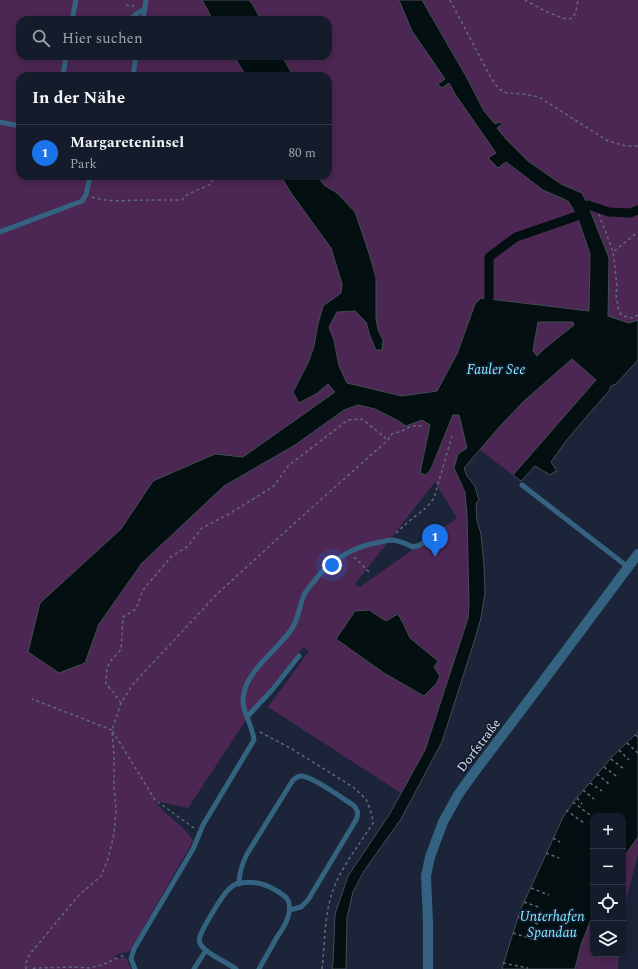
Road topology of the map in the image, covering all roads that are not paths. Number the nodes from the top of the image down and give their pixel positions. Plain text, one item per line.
1 (76, 0) edge
2 (146, 0) edge
3 (145, 9) junction
4 (73, 16) edge
5 (134, 16) edge
6 (144, 16) edge
7 (65, 60) edge
8 (135, 60) edge
9 (64, 72) edge
10 (134, 72) edge
11 (0, 122) edge
12 (16, 125) edge
13 (89, 180) edge
14 (0, 232) edge
15 (522, 485) dead end
16 (442, 529) dead end
17 (638, 554) edge
18 (628, 567) junction
19 (299, 656) dead end
20 (247, 717) junction
21 (239, 884) junction
22 (290, 910) junction
23 (206, 950) junction
24 (136, 969) edge
25 (194, 969) edge
26 (236, 969) edge
27 (259, 969) edge
28 (428, 969) edge

1 - 4 lane
2 - 3 lane
3 - 5 lane
3 - 6 lane
7 - 9 lane
8 - 10 lane
11 - 12 lane
13 - 14 lane
15 - 18 lane
16 - 20 lane
17 - 18 street, Dorfstraße
18 - 28 street, Dorfstraße
19 - 20 lane
20 - 24 lane
21 - 22 lane
21 - 22 lane
21 - 23 lane
22 - 27 lane
23 - 25 lane
23 - 26 lane

